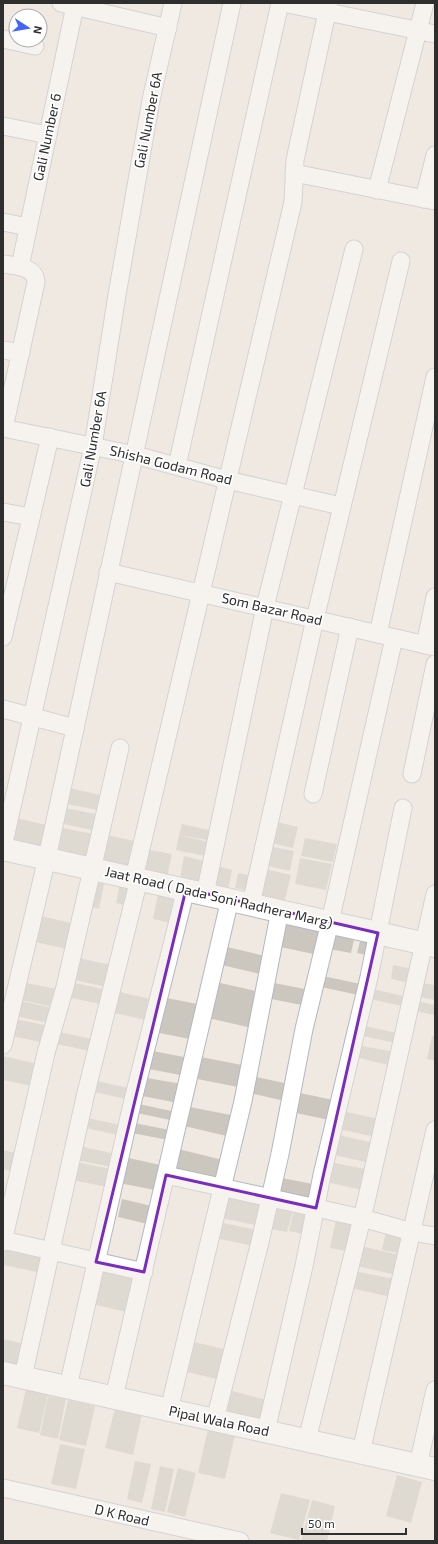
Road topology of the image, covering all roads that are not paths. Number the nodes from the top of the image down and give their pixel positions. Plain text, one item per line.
1 (173, 3) edge
2 (232, 3) edge
3 (282, 3) edge
4 (425, 3) edge
5 (68, 5) edge
6 (328, 7) edge
7 (168, 28) junction
8 (427, 32) edge
9 (3, 126) edge
10 (48, 135) junction
11 (435, 155) edge
12 (294, 173) junction
13 (377, 190) junction
14 (429, 200) edge
15 (3, 222) edge
16 (28, 227) junction
17 (354, 249) dead end
18 (401, 261) dead end
19 (3, 264) edge
20 (22, 267) junction
21 (3, 350) edge
22 (21, 353) junction
23 (435, 377) edge
24 (4, 428) edge
25 (50, 438) junction
26 (93, 446) junction
27 (135, 454) junction
28 (177, 466) junction
29 (228, 480) junction
30 (292, 495) junction
31 (341, 506) junction
32 (3, 512) edge
33 (31, 517) junction
34 (108, 572) junction
35 (200, 592) junction
36 (435, 597) edge
37 (7, 600) edge
38 (265, 607) junction
39 (315, 619) junction
40 (350, 627) junction
41 (378, 634) junction
42 (3, 637) edge
43 (394, 638) junction
44 (430, 646) edge
45 (435, 664) edge
46 (3, 709) edge
47 (32, 717) junction
48 (75, 728) junction
49 (120, 748) dead end
50 (412, 774) dead end
51 (313, 794) dead end
52 (403, 808) dead end
53 (3, 848) edge
54 (47, 858) junction
55 (92, 868) junction
56 (136, 878) junction
57 (195, 892) junction
58 (435, 894) edge
59 (230, 899) junction
60 (251, 904) junction
61 (280, 910) junction
62 (330, 922) junction
63 (378, 933) junction
64 (429, 945) edge
65 (3, 1045) edge
66 (435, 1130) edge
67 (166, 1175) junction
68 (222, 1187) junction
69 (270, 1198) junction
70 (316, 1208) junction
71 (362, 1218) junction
72 (412, 1232) junction
73 (435, 1236) edge
74 (3, 1241) edge
75 (51, 1251) junction
76 (96, 1262) junction
77 (144, 1272) junction
78 (13, 1375) edge
79 (68, 1387) junction
80 (435, 1390) edge
81 (114, 1397) junction
82 (169, 1410) junction
83 (215, 1420) junction
84 (266, 1431) junction
85 (307, 1440) junction
86 (360, 1452) junction
87 (427, 1467) edge
88 (3, 1488) edge
89 (174, 1534) edge
90 (218, 1539) edge
91 (240, 1541) edge

1 - 7 street, Gali Number 6A
2 - 27 street
3 - 6 street
3 - 28 street
4 - 8 street
5 - 7 street
5 - 10 street, Gali Number 6
6 - 8 street
6 - 12 street
7 - 26 street, Gali Number 6A
8 - 13 street
9 - 10 street
10 - 16 street, Gali Number 6
11 - 14 street
12 - 13 street
12 - 29 street
13 - 14 street
15 - 16 street
16 - 20 street, Gali Number 6
17 - 30 street
18 - 31 street
19 - 20 street
20 - 22 street
21 - 22 street
22 - 24 street
23 - 41 street
24 - 25 street, Shisha Godam Road
25 - 26 street, Shisha Godam Road
25 - 33 street
26 - 27 street, Shisha Godam Road
26 - 47 street, Gali Number 6A
27 - 28 street, Shisha Godam Road
27 - 34 street
28 - 29 street, Shisha Godam Road
29 - 30 street, Shisha Godam Road
29 - 35 street
30 - 31 street, Shisha Godam Road
30 - 38 street
31 - 39 street
32 - 33 street
33 - 37 street
34 - 35 street, Som Bazar Road
34 - 48 street
35 - 38 street, Som Bazar Road
35 - 56 street
36 - 44 street
37 - 42 street
38 - 39 street, Som Bazar Road
38 - 57 street
39 - 40 street, Som Bazar Road
39 - 60 street
40 - 41 street, Som Bazar Road
40 - 51 street
41 - 43 street, Som Bazar Road
43 - 44 street, Som Bazar Road
43 - 62 street
45 - 50 street
46 - 47 street
47 - 48 street
47 - 53 street, Gali Number 6A
48 - 54 street
49 - 55 street
52 - 63 street
53 - 54 street, Jaat Road ( Dada Soni Radhera Marg)
54 - 55 street, Jaat Road ( Dada Soni Radhera Marg)
54 - 65 street
55 - 56 street, Jaat Road ( Dada Soni Radhera Marg)
55 - 74 street
56 - 57 street, Jaat Road ( Dada Soni Radhera Marg)
56 - 75 street
57 - 59 street, Jaat Road ( Dada Soni Radhera Marg)
57 - 76 street
58 - 64 street
59 - 60 street, Jaat Road ( Dada Soni Radhera Marg)
59 - 67 street
60 - 61 street, Jaat Road ( Dada Soni Radhera Marg)
61 - 62 street, Jaat Road ( Dada Soni Radhera Marg)
61 - 68 street
62 - 63 street, Jaat Road ( Dada Soni Radhera Marg)
62 - 69 street
63 - 64 street, Jaat Road ( Dada Soni Radhera Marg)
63 - 70 street
64 - 71 street
66 - 72 street
67 - 68 street
67 - 77 street
68 - 69 street
68 - 82 street
69 - 70 street
69 - 83 street
70 - 71 street
70 - 84 street
71 - 72 street
71 - 85 street
72 - 73 street
72 - 86 street
74 - 75 street
75 - 76 street
75 - 78 street
76 - 77 street
76 - 79 street
77 - 81 street
78 - 79 street, Pipal Wala Road
79 - 81 street, Pipal Wala Road
80 - 87 street
81 - 82 street, Pipal Wala Road
82 - 83 street, Pipal Wala Road
83 - 84 street, Pipal Wala Road
84 - 85 street, Pipal Wala Road
85 - 86 street, Pipal Wala Road
86 - 87 street, Pipal Wala Road
88 - 89 street, D K Road
89 - 90 street, D K Road
90 - 91 street, D K Road

